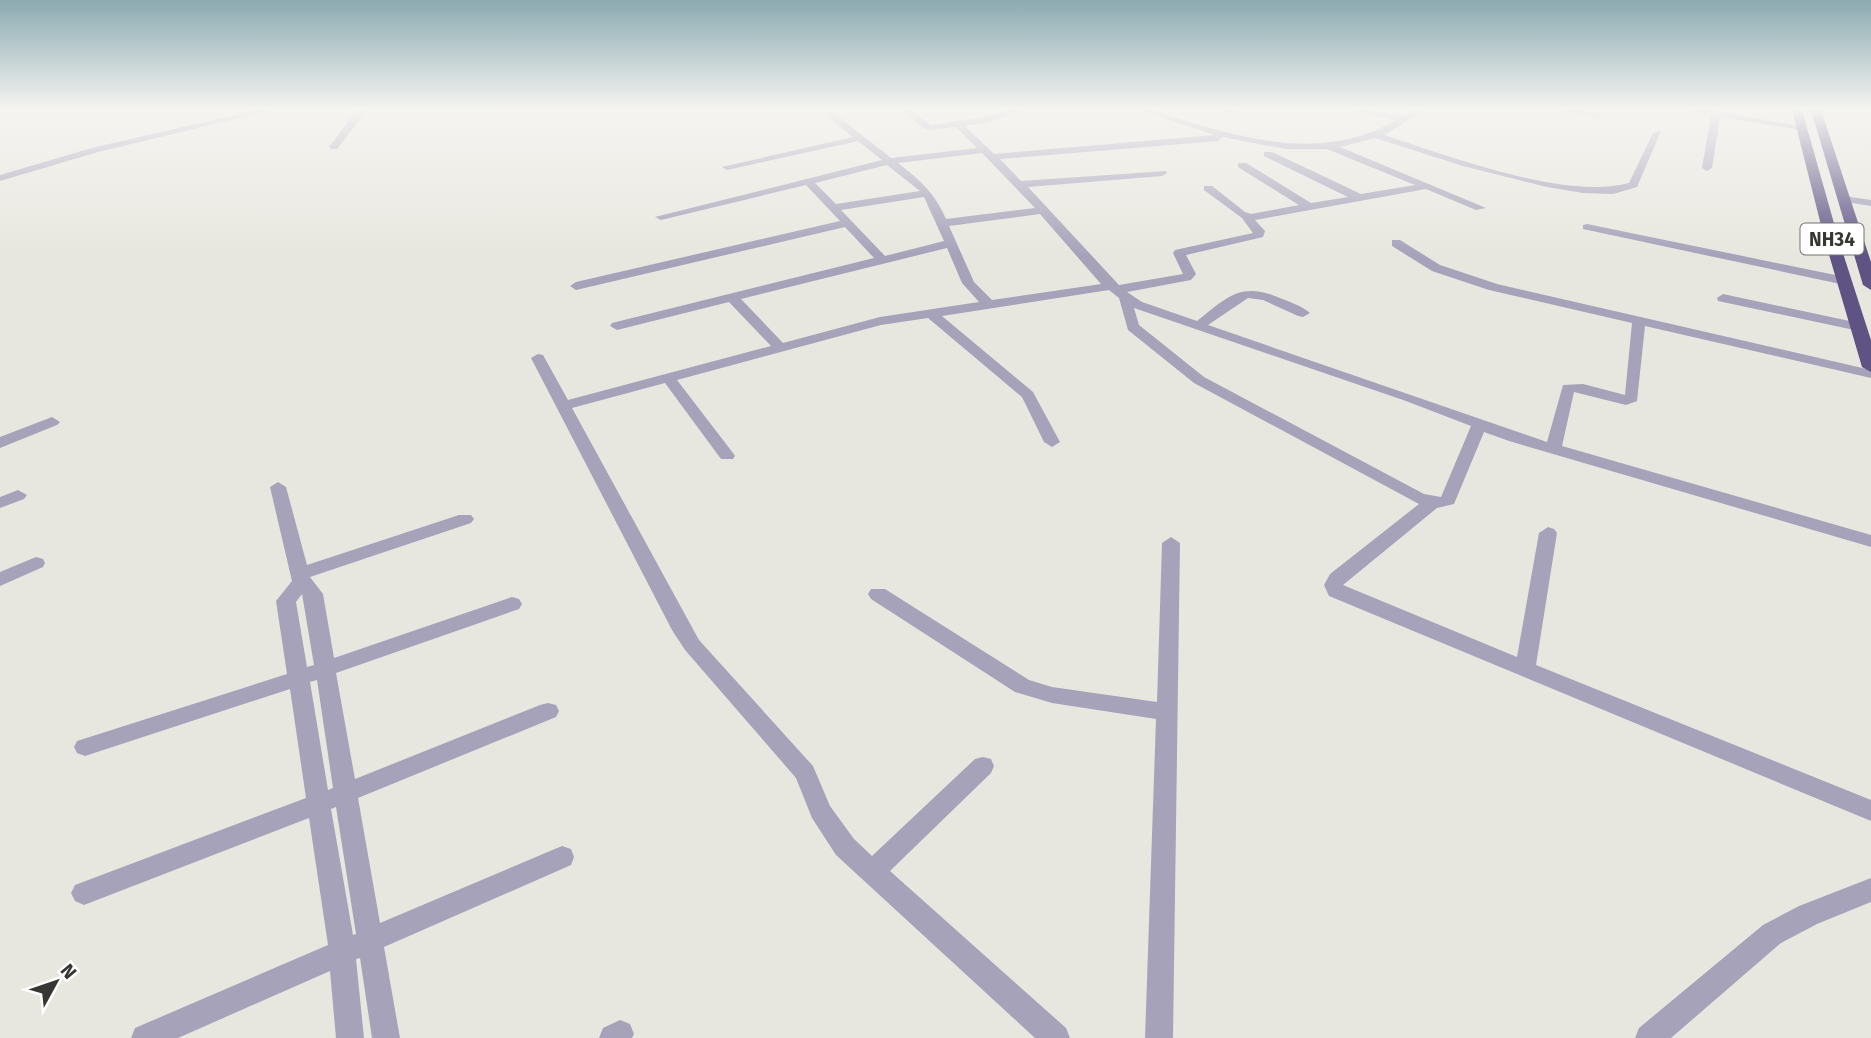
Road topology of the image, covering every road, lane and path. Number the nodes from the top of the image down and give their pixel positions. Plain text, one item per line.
1 (66, 158) edge
2 (767, 158) edge
3 (888, 158) edge
4 (922, 158) edge
5 (993, 158) edge
6 (1277, 158) edge
7 (1359, 158) edge
8 (1453, 158) edge
9 (1646, 158) edge
10 (1709, 158) edge
11 (1810, 158) edge
12 (1831, 158) edge
13 (891, 161) junction
14 (1242, 165) dead end
15 (727, 167) dead end
16 (1707, 168) dead end
17 (1162, 173) dead end
18 (0, 178) edge
19 (807, 181) junction
20 (1019, 184) junction
21 (1427, 186) junction
22 (1208, 188) dead end
23 (927, 193) junction
24 (1360, 198) junction
25 (1844, 199) junction
26 (1871, 203) edge
27 (1310, 207) junction
28 (833, 208) junction
29 (1480, 208) dead end
30 (1043, 210) junction
31 (1246, 216) junction
32 (661, 217) dead end
33 (847, 223) junction
34 (943, 223) junction
35 (1587, 227) dead end
36 (951, 243) junction
37 (1396, 243) dead end
38 (882, 260) junction
39 (1845, 281) junction
40 (1871, 285) edge
41 (576, 286) dead end
42 (1117, 291) junction
43 (732, 297) junction
44 (1723, 298) dead end
45 (988, 304) junction
46 (931, 313) junction
47 (1303, 313) dead end
48 (1639, 322) junction
49 (617, 326) dead end
50 (1197, 327) junction
51 (1858, 327) junction
52 (780, 348) junction
53 (538, 358) dead end
54 (1871, 366) edge
55 (1871, 374) edge
56 (668, 378) junction
57 (564, 406) junction
58 (52, 422) dead end
59 (1479, 426) junction
60 (1052, 442) dead end
61 (0, 443) edge
62 (1553, 449) junction
63 (727, 456) dead end
64 (278, 487) dead end
65 (18, 495) dead end
66 (0, 503) edge
67 (1432, 503) junction
68 (465, 519) dead end
69 (1548, 533) dead end
70 (1871, 541) edge
71 (1171, 543) dead end
72 (36, 563) dead end
73 (301, 578) junction
74 (0, 580) edge
75 (878, 594) dead end
76 (512, 604) dead end
77 (325, 669) junction
78 (1525, 670) junction
79 (299, 678) junction
80 (548, 711) dead end
81 (1167, 712) junction
82 (86, 747) dead end
83 (983, 766) dead end
84 (345, 793) junction
85 (318, 804) junction
86 (1871, 811) edge
87 (562, 857) dead end
88 (872, 872) junction
89 (1871, 890) edge
90 (84, 893) dead end
91 (370, 941) junction
92 (342, 955) junction
93 (145, 1038) edge
94 (350, 1038) edge
95 (386, 1038) edge
96 (1056, 1038) edge
97 (1158, 1038) edge
98 (1649, 1038) edge

1 - 18 street
2 - 15 street
3 - 13 street
4 - 13 street
5 - 20 street
6 - 24 street
7 - 21 street
8 - 9 street
10 - 16 street
11 - 39 highway, NH34
12 - 25 highway, NH34
13 - 19 street
13 - 23 street
14 - 27 street
17 - 20 street
19 - 28 street
19 - 32 street
20 - 30 street
21 - 24 street
21 - 29 street
22 - 31 street
23 - 28 street
23 - 34 street
24 - 27 street
25 - 26 street
25 - 40 highway, NH34
27 - 31 street
28 - 33 street
30 - 34 street
30 - 42 street
31 - 42 street
33 - 38 street
33 - 41 street
34 - 36 street
35 - 39 street
36 - 38 street
36 - 45 street
37 - 48 street
38 - 43 street
39 - 51 highway, NH34
42 - 45 street
42 - 50 street
42 - 67 street
43 - 49 street
43 - 52 street
44 - 51 street
45 - 46 street
46 - 52 street
46 - 60 street
47 - 50 street
48 - 55 street
48 - 62 street
50 - 59 street
51 - 54 highway, NH34
52 - 56 street
53 - 57 street
56 - 57 street
56 - 63 street
57 - 88 street
58 - 61 street
59 - 62 street
59 - 67 street
62 - 70 street
64 - 73 street
65 - 66 street
67 - 78 street
68 - 73 street
69 - 78 street
71 - 81 street
72 - 74 street
73 - 77 street
73 - 79 street
75 - 81 street
76 - 77 street
77 - 79 street
77 - 84 street
78 - 86 street
79 - 82 street
79 - 85 street
80 - 84 street
81 - 97 street
83 - 88 street
84 - 85 street
84 - 91 street
85 - 90 street
85 - 92 street
87 - 91 street
88 - 96 street
89 - 98 street
91 - 92 street
91 - 95 street
92 - 93 street
92 - 94 street

